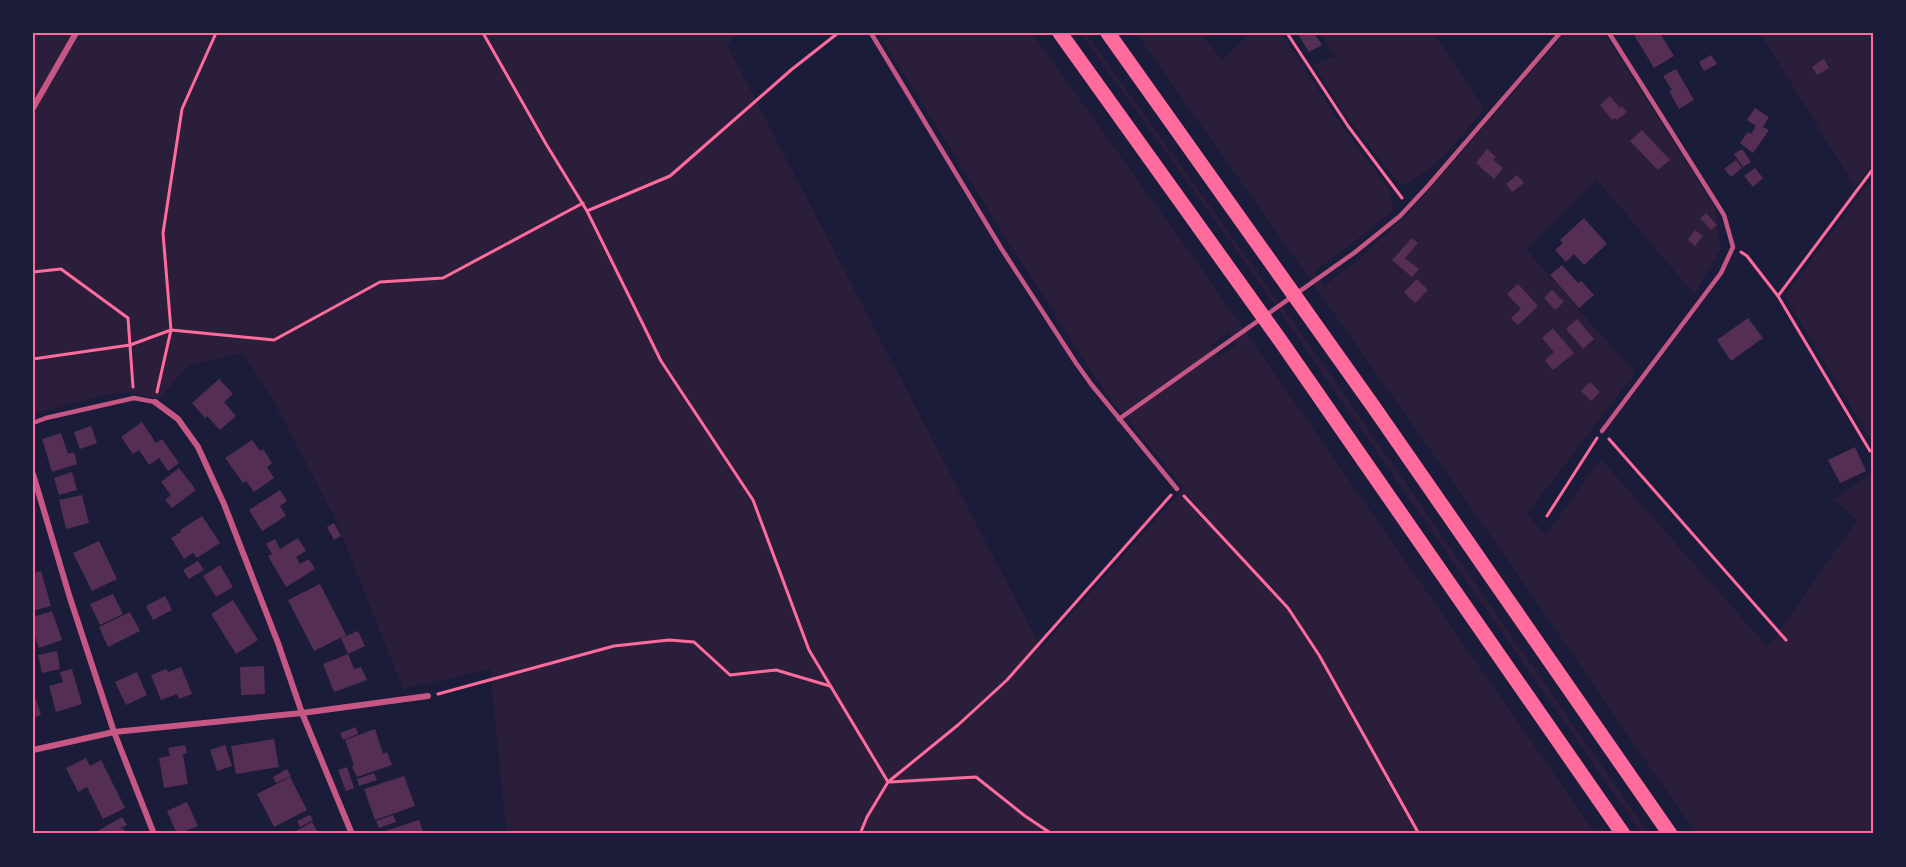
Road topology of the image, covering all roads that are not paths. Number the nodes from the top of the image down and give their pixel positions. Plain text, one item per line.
1 (76, 33) edge
2 (871, 33) edge
3 (1060, 33) edge
4 (1108, 33) edge
5 (1560, 33) edge
6 (1609, 33) edge
7 (33, 108) edge
8 (155, 402) joint
9 (1119, 419) junction
10 (33, 423) edge
11 (1602, 432) road end
12 (33, 474) edge
13 (1177, 489) road end
14 (428, 696) road end
15 (302, 713) junction
16 (114, 732) junction
17 (33, 750) edge
18 (154, 834) edge
19 (352, 834) edge
20 (1623, 834) edge
21 (1670, 834) edge

1 - 7 street
2 - 9 lane
3 - 20 highway
4 - 21 highway
5 - 9 lane
6 - 11 lane
8 - 10 lane
8 - 15 street
9 - 13 lane
12 - 16 street
14 - 15 street
15 - 16 street
15 - 19 street
16 - 17 street
16 - 18 street

